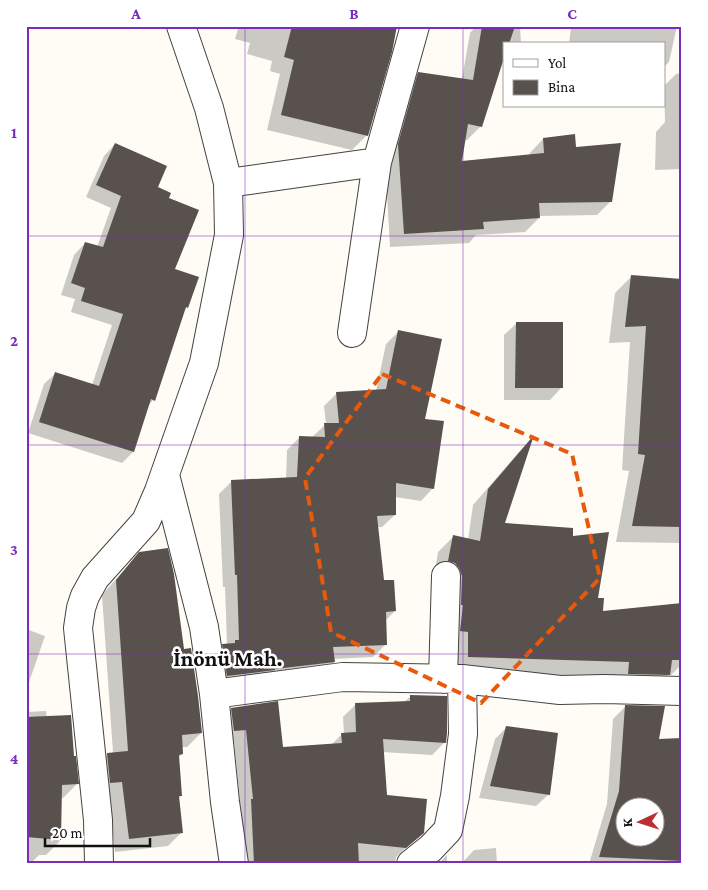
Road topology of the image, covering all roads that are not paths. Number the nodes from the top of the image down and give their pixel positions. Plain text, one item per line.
1 (181, 26) edge
2 (415, 26) edge
3 (377, 162) junction
4 (228, 183) junction
5 (352, 333) dead end
6 (165, 475) junction
7 (446, 576) dead end
8 (453, 679) junction
9 (682, 691) edge
10 (214, 694) junction
11 (99, 864) edge
12 (234, 864) edge
13 (411, 864) edge

1 - 4 street
2 - 3 street
3 - 4 street
3 - 5 street
4 - 6 street
6 - 10 street
6 - 11 street
7 - 8 street
8 - 9 street
8 - 10 street
8 - 13 street
10 - 12 street

